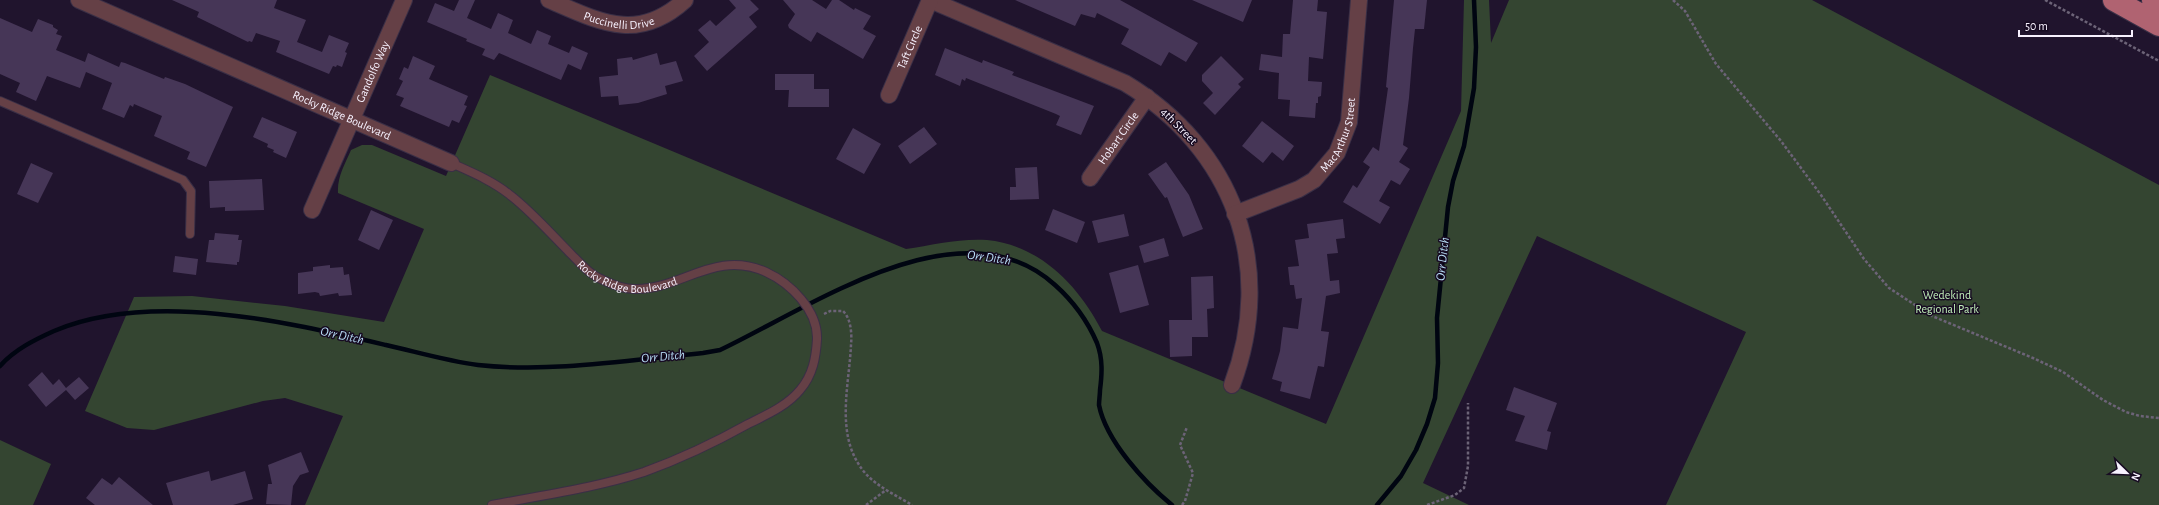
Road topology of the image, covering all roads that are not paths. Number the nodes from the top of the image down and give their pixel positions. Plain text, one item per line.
1 (79, 0) edge
2 (404, 0) edge
3 (549, 0) edge
4 (685, 0) edge
5 (930, 0) edge
6 (1359, 0) edge
7 (2114, 0) edge
8 (2153, 0) edge
9 (2159, 3) edge
10 (2159, 25) edge
11 (889, 95) dead end
12 (1147, 97) junction
13 (0, 101) edge
14 (352, 119) junction
15 (451, 163) joint
16 (1090, 178) dead end
17 (312, 210) dead end
18 (1235, 214) junction
19 (190, 234) dead end
20 (1232, 385) dead end
21 (492, 505) edge

1 - 14 street, Rocky Ridge Boulevard
2 - 14 street, Gandolfo Way
3 - 4 street, Puccinelli Drive
5 - 11 street, Taft Circle
5 - 12 street, 4th Street
6 - 18 street, MacArthur Street
7 - 10 main road
8 - 9 main road
12 - 16 street, Hobart Circle
12 - 18 street, 4th Street
13 - 19 lane
14 - 15 street, Rocky Ridge Boulevard
14 - 17 street, Gandolfo Way
15 - 21 lane, Rocky Ridge Boulevard
18 - 20 street, 4th Street

